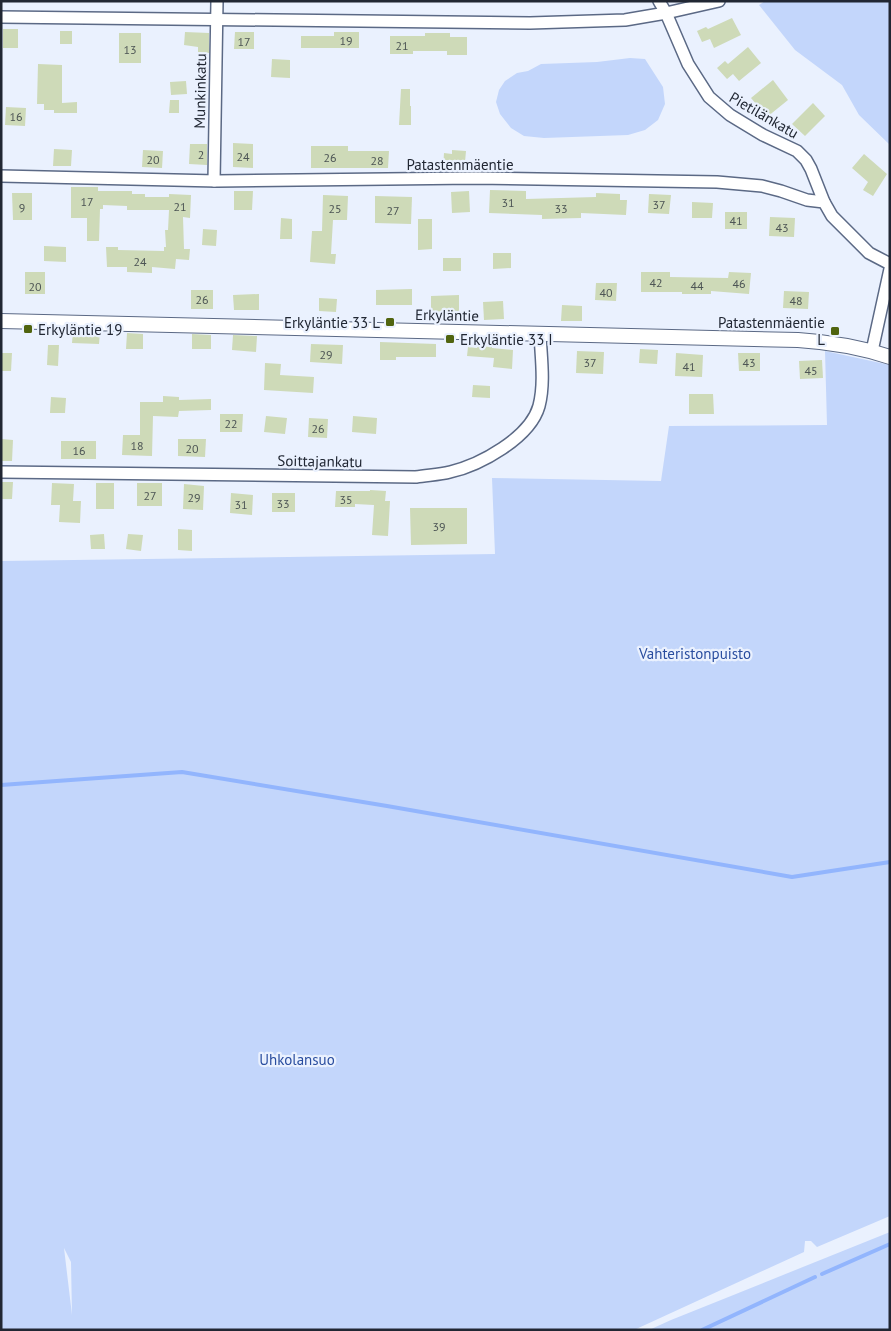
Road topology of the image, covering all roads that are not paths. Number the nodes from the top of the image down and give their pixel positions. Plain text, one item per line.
1 (217, 1) edge
2 (660, 1) edge
3 (719, 1) edge
4 (666, 13) junction
5 (1, 17) edge
6 (217, 20) junction
7 (1, 176) edge
8 (214, 181) junction
9 (824, 202) junction
10 (890, 264) edge
11 (890, 269) edge
12 (1, 321) edge
13 (540, 334) junction
14 (872, 351) junction
15 (890, 357) edge
16 (1, 472) edge

1 - 6 street, Munkinkatu
2 - 4 street, Pietilänkatu
3 - 4 street
4 - 6 street
4 - 9 street, Pietilänkatu
5 - 6 street
6 - 8 street, Munkinkatu
7 - 8 street, Patastenmäentie
8 - 9 street, Patastenmäentie
9 - 10 street
11 - 14 street
12 - 13 street, Erkyläntie
13 - 14 street, Erkyläntie
13 - 16 street, Soittajankatu
14 - 15 street, Erkyläntie

